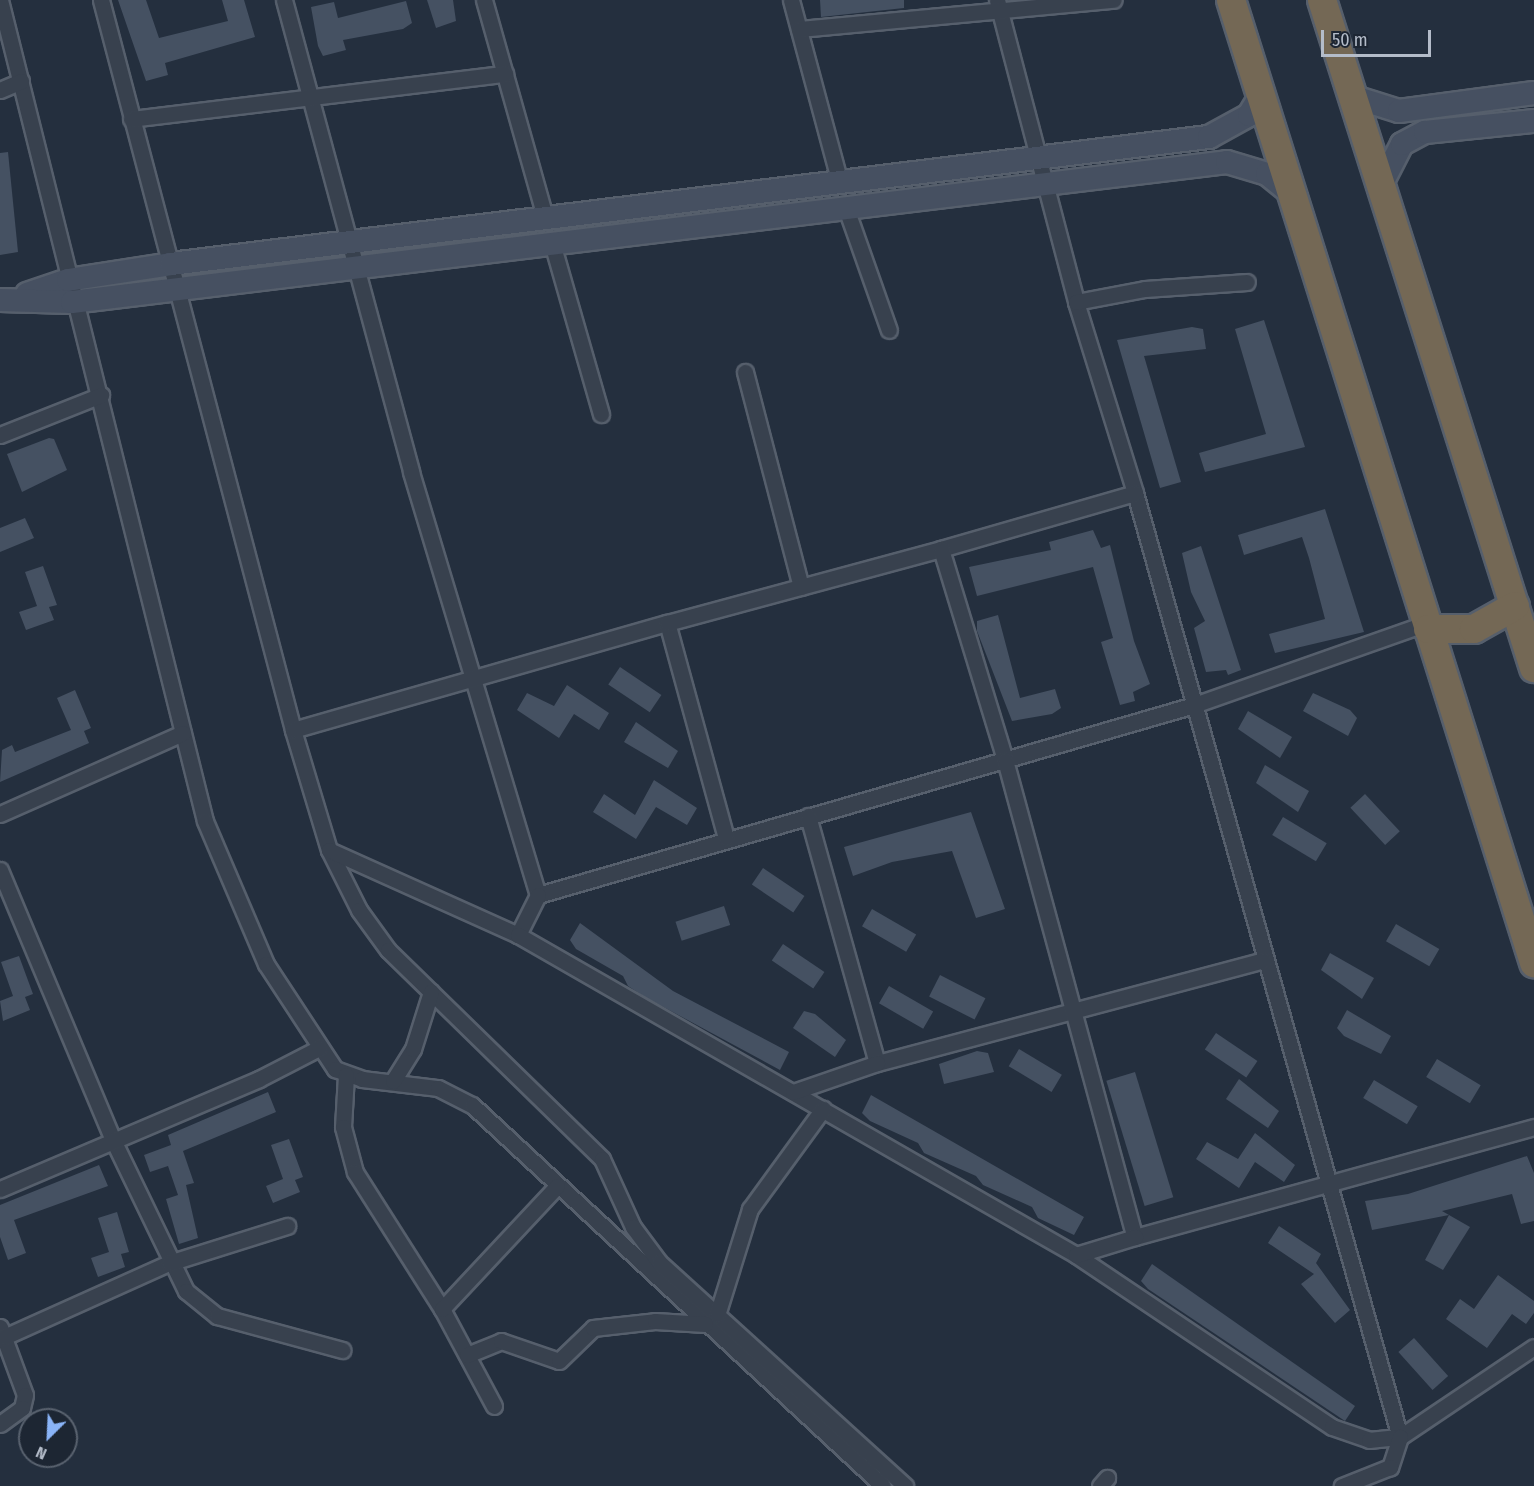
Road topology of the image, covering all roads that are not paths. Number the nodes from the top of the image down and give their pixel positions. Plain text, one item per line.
1 (0, 0) edge
2 (102, 0) edge
3 (284, 0) edge
4 (484, 0) edge
5 (791, 0) edge
6 (1114, 0) edge
7 (1231, 0) edge
8 (1322, 0) edge
9 (999, 7) edge
10 (799, 29) junction
11 (505, 74) junction
12 (21, 81) junction
13 (0, 90) edge
14 (1262, 93) junction
15 (1534, 93) edge
16 (1351, 96) junction
17 (311, 98) junction
18 (131, 119) junction
19 (1534, 121) edge
20 (1040, 158) junction
21 (839, 179) junction
22 (1048, 185) junction
23 (1380, 187) junction
24 (1294, 196) junction
25 (847, 211) junction
26 (545, 217) junction
27 (350, 242) junction
28 (552, 243) junction
29 (171, 264) junction
30 (357, 269) junction
31 (1247, 282) dead end
32 (178, 287) junction
33 (70, 291) junction
34 (9, 299) edge
35 (1076, 302) junction
36 (889, 330) dead end
37 (745, 372) dead end
38 (101, 395) junction
39 (601, 414) dead end
40 (0, 435) edge
41 (1135, 493) junction
42 (941, 549) junction
43 (801, 587) junction
44 (1515, 606) junction
45 (667, 623) junction
46 (1427, 626) junction
47 (1534, 668) edge
48 (473, 678) junction
49 (1194, 705) junction
50 (293, 730) junction
51 (183, 733) junction
52 (1005, 760) junction
53 (0, 814) edge
54 (808, 816) junction
55 (726, 838) junction
56 (329, 850) junction
57 (0, 870) edge
58 (4, 892) edge
59 (538, 895) junction
60 (518, 935) junction
61 (1264, 960) junction
62 (1534, 963) edge
63 (431, 992) junction
64 (1071, 1010) junction
65 (319, 1048) junction
66 (877, 1064) junction
67 (346, 1075) junction
68 (393, 1081) junction
69 (793, 1092) junction
70 (823, 1109) junction
71 (1534, 1127) edge
72 (113, 1140) junction
73 (1328, 1182) junction
74 (557, 1186) junction
75 (0, 1189) edge
76 (287, 1226) dead end
77 (1135, 1237) junction
78 (1076, 1255) junction
79 (169, 1263) junction
80 (442, 1309) junction
81 (711, 1320) junction
82 (2, 1332) edge
83 (1534, 1347) edge
84 (342, 1350) dead end
85 (467, 1355) junction
86 (494, 1406) dead end
87 (0, 1424) edge
88 (1400, 1437) junction
89 (883, 1486) edge
90 (905, 1486) edge
91 (1342, 1486) edge

1 - 12 street
2 - 18 street
3 - 17 street
4 - 11 street
5 - 10 street
6 - 9 street
7 - 14 highway
8 - 16 highway
9 - 10 street
9 - 20 street
10 - 21 street
11 - 17 street
11 - 26 street
12 - 13 street
12 - 33 street
14 - 20 street
14 - 24 highway
15 - 16 street
16 - 23 highway
17 - 18 street
17 - 27 street
18 - 29 street
19 - 23 street
20 - 21 street
20 - 22 street
21 - 26 street
22 - 24 street
22 - 25 street
22 - 35 street
23 - 44 highway
24 - 46 highway
25 - 28 street
25 - 36 street
26 - 27 street
27 - 29 street
27 - 30 street
28 - 30 street
28 - 39 street
29 - 32 street
29 - 33 street
30 - 32 street
30 - 48 street
31 - 35 street
32 - 33 street
32 - 50 street
33 - 34 street
33 - 38 street
35 - 41 street
37 - 43 street
38 - 40 street
38 - 51 street
41 - 42 street
41 - 49 street
42 - 43 street
42 - 52 street
43 - 45 street
44 - 46 highway
44 - 47 highway
45 - 48 street
45 - 55 street
46 - 49 street
46 - 62 highway
48 - 50 street
48 - 59 street
49 - 52 street
49 - 61 street
50 - 56 street
51 - 53 street
51 - 65 street
52 - 54 street
52 - 64 street
54 - 55 street
54 - 66 street
55 - 59 street
56 - 60 street
56 - 63 street
57 - 58 street
58 - 72 street
59 - 60 street
60 - 69 street
61 - 64 street
61 - 73 street
63 - 68 street
63 - 81 street
64 - 66 street
64 - 77 street
65 - 67 street
65 - 72 street
66 - 69 street
67 - 68 street
67 - 80 street
68 - 74 street
69 - 70 street
70 - 78 street
70 - 81 street
71 - 73 street
72 - 75 street
72 - 79 street
73 - 77 street
73 - 88 street
74 - 80 street
74 - 81 street
76 - 79 street
77 - 78 street
78 - 88 street
79 - 82 street
79 - 84 street
80 - 85 street
81 - 85 street
81 - 89 street
81 - 90 street
82 - 87 street
83 - 88 street
85 - 86 street
88 - 91 street

